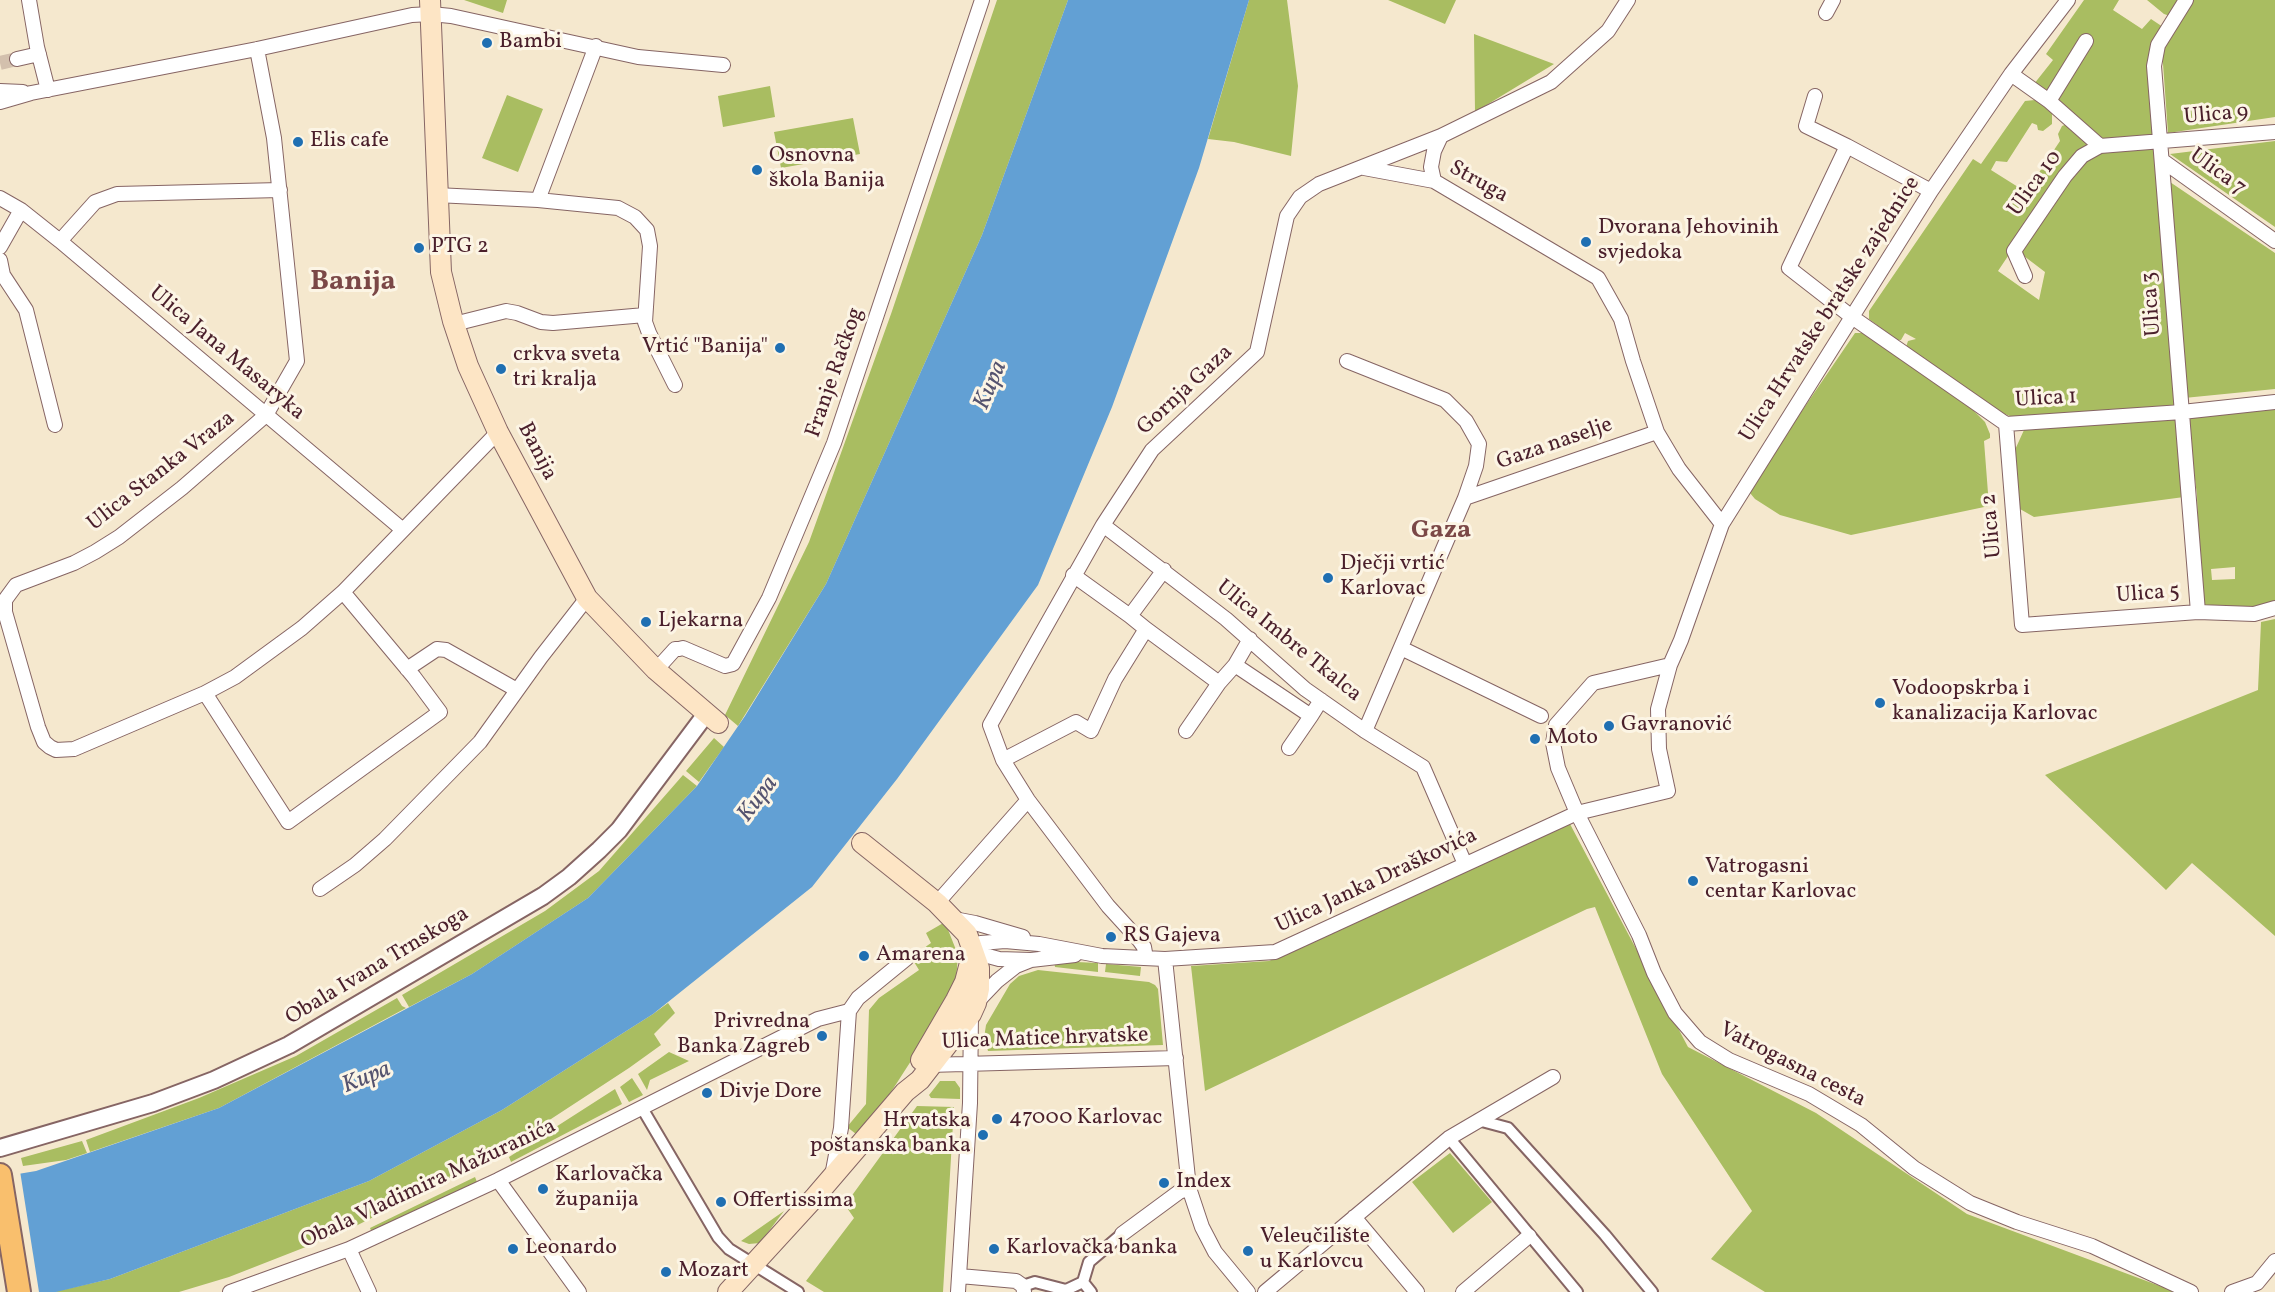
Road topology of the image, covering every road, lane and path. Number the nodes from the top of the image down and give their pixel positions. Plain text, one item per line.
1 (29, 0) edge
2 (982, 0) edge
3 (1628, 0) edge
4 (2068, 0) edge
5 (2186, 0) edge
6 (431, 7) edge
7 (2086, 41) dead end
8 (596, 46) junction
9 (257, 49) junction
10 (39, 54) junction
11 (16, 59) tunnel mouth
12 (723, 65) dead end
13 (2011, 74) junction
14 (48, 90) junction
15 (0, 91) edge
16 (31, 93) junction
17 (1815, 96) dead end
18 (2049, 101) junction
19 (0, 102) edge
20 (2275, 132) edge
21 (1442, 136) junction
22 (2161, 142) junction
23 (1847, 146) junction
24 (2100, 146) junction
25 (2163, 160) junction
26 (1364, 168) junction
27 (1434, 181) junction
28 (280, 189) junction
29 (1931, 191) junction
30 (436, 195) junction
31 (0, 198) edge
32 (538, 200) junction
33 (21, 210) junction
34 (60, 241) junction
35 (2275, 241) edge
36 (0, 247) edge
37 (0, 260) edge
38 (2025, 276) dead end
39 (645, 315) junction
40 (1852, 317) junction
41 (454, 324) junction
42 (1347, 361) dead end
43 (675, 385) dead end
44 (2275, 402) edge
45 (2182, 412) junction
46 (266, 415) junction
47 (2006, 424) junction
48 (55, 425) dead end
49 (498, 432) junction
50 (1657, 432) junction
51 (1465, 498) junction
52 (1722, 524) junction
53 (1103, 525) junction
54 (403, 530) junction
55 (1164, 570) junction
56 (1073, 575) junction
57 (343, 592) junction
58 (587, 598) junction
59 (2275, 608) edge
60 (2198, 612) junction
61 (1130, 616) junction
62 (2022, 625) joint
63 (1146, 629) junction
64 (1250, 639) junction
65 (1401, 648) junction
66 (1235, 665) junction
67 (1670, 665) junction
68 (407, 669) junction
69 (656, 670) junction
70 (1219, 683) junction
71 (517, 690) junction
72 (205, 693) junction
73 (1322, 700) junction
74 (1311, 716) junction
75 (1540, 716) dead end
76 (712, 719) joint
77 (1186, 731) dead end
78 (1365, 731) junction
79 (1289, 748) dead end
80 (1003, 760) junction
81 (1028, 800) junction
82 (1577, 813) junction
83 (862, 843) dead end
84 (1465, 864) junction
85 (320, 889) dead end
86 (937, 903) junction
87 (954, 919) junction
88 (1039, 944) junction
89 (1082, 954) junction
90 (972, 957) junction
91 (907, 958) dead end
92 (1146, 958) junction
93 (1165, 959) junction
94 (1031, 960) junction
95 (974, 1009) junction
96 (849, 1011) junction
97 (830, 1016) junction
98 (846, 1029) junction
99 (1176, 1058) junction
100 (970, 1063) junction
101 (924, 1066) junction
102 (1552, 1077) dead end
103 (642, 1108) junction
104 (1478, 1120) junction
105 (841, 1128) junction
106 (1449, 1138) junction
107 (863, 1142) junction
108 (0, 1148) edge
109 (0, 1175) edge
110 (831, 1178) junction
111 (498, 1180) junction
112 (1189, 1188) junction
113 (1354, 1217) junction
114 (1122, 1234) joint
115 (1529, 1236) junction
116 (349, 1249) junction
117 (2275, 1261) edge
118 (754, 1264) junction
119 (0, 1267) edge
120 (960, 1276) junction
121 (1083, 1282) junction
122 (1024, 1289) edge
123 (572, 1290) edge
124 (1065, 1291) edge
125 (4, 1292) edge
126 (19, 1292) edge
127 (230, 1292) edge
128 (369, 1292) edge
129 (728, 1292) edge
130 (798, 1292) edge
131 (958, 1292) edge
132 (1091, 1292) edge
133 (1248, 1292) edge
134 (1264, 1292) edge
135 (1417, 1292) edge
136 (1463, 1292) edge
137 (1577, 1292) edge
138 (1652, 1292) edge
139 (2191, 1292) edge
140 (2232, 1292) edge

1 - 10 street
2 - 69 street, Franje Račkog
3 - 21 street, Struga
4 - 13 street, Ulica Hrvatske bratske zajednice
5 - 22 street, Ulica 3
6 - 8 street
6 - 9 street
6 - 30 main road, Banija
7 - 18 street
8 - 12 street
8 - 32 street
9 - 14 street
9 - 28 street, Ulica Stanka Vraza
10 - 11 street
10 - 14 street
13 - 18 street
13 - 29 street, Ulica Hrvatske bratske zajednice
14 - 16 street
15 - 16 street
16 - 19 street
17 - 23 street
18 - 24 street
20 - 22 street, Ulica 9
21 - 26 street, Struga
21 - 27 street
22 - 24 street
22 - 25 street, Ulica 3
23 - 29 street
23 - 40 street, Ulica 1
24 - 38 street, Ulica 10
25 - 35 street, Ulica 7
25 - 45 street, Ulica 3
26 - 27 street, Struga
26 - 53 street, Gornja Gaza
27 - 50 street, Struga
28 - 34 street
28 - 46 street, Ulica Stanka Vraza
29 - 40 street, Ulica Hrvatske bratske zajednice
30 - 32 street
30 - 41 main road, Banija
31 - 33 street, Ulica Jana Masaryka
32 - 39 street
33 - 34 street, Ulica Jana Masaryka
33 - 36 street
34 - 46 street, Ulica Jana Masaryka
37 - 48 street
39 - 41 street
39 - 43 street
40 - 47 street, Ulica 1
40 - 52 street, Ulica Hrvatske bratske zajednice
41 - 49 main road, Banija
42 - 51 street, Gaza naselje
44 - 45 street, Ulica 1
45 - 47 street, Ulica 1
45 - 60 street, Ulica 3
46 - 54 street, Ulica Jana Masaryka
46 - 72 street, Ulica Stanka Vraza
47 - 62 street, Ulica 2
49 - 54 street
49 - 58 main road, Banija
50 - 51 street, Gaza naselje
50 - 52 street, Struga
51 - 65 street, Gaza naselje
52 - 67 street, Ulica Hrvatske bratske zajednice
53 - 55 street, Ulica Imbre Tkalca
53 - 56 street, Gornja Gaza
54 - 57 street
55 - 61 street
55 - 64 street, Ulica Imbre Tkalca
56 - 61 street
56 - 80 street, Gornja Gaza
57 - 68 street
57 - 72 street, Ulica Stanka Vraza
58 - 69 main road, Banija
58 - 71 street
59 - 60 street, Ulica 5
60 - 62 street, Ulica 5
61 - 63 street
63 - 70 street
63 - 80 street
64 - 66 street
64 - 73 street, Ulica Imbre Tkalca
65 - 75 street
65 - 78 street, Gaza naselje
66 - 70 street
66 - 74 street
67 - 82 street, Ulica Janka Draškovića
67 - 82 street, Vatrogasna cesta
68 - 71 street
68 - 72 street
69 - 76 main road, Banija
70 - 77 street
71 - 85 street
73 - 74 street
73 - 78 street, Ulica Imbre Tkalca
74 - 79 street
76 - 108 street, Obala Ivana Trnskoga
78 - 84 street, Ulica Imbre Tkalca
80 - 81 street
81 - 86 street
81 - 92 street
82 - 84 street, Ulica Janka Draškovića
82 - 139 street, Vatrogasna cesta
83 - 86 main road
84 - 93 street, Ulica Janka Draškovića
86 - 87 main road
87 - 88 street
87 - 90 main road
88 - 89 street
88 - 90 street
89 - 92 street, Ulica Janka Draškovića
89 - 94 street
90 - 94 street
90 - 95 main road
90 - 101 main road
91 - 96 street
92 - 93 street, Ulica Janka Draškovića
93 - 99 street
94 - 95 street
95 - 100 street
95 - 101 main road
96 - 97 street, Obala Vladimira Mažuranića
96 - 98 street
97 - 98 street
97 - 103 street, Obala Vladimira Mažuranića
98 - 105 street
99 - 100 street, Ulica Matice hrvatske
99 - 112 street
100 - 101 street, Ulica Matice hrvatske
100 - 120 street
101 - 107 main road
102 - 104 street
103 - 111 street, Obala Vladimira Mažuranića
103 - 118 street
104 - 106 street
104 - 138 street
105 - 107 street
105 - 110 street
106 - 113 street
106 - 115 street
107 - 110 main road
109 - 126 highway
110 - 118 main road
111 - 116 street, Obala Vladimira Mažuranića
111 - 123 street
112 - 114 street
112 - 133 street
113 - 134 street
113 - 135 street
114 - 121 street
115 - 136 street
115 - 137 street
116 - 127 street, Obala Vladimira Mažuranića
116 - 128 street
117 - 140 street
118 - 129 main road
118 - 130 street
119 - 125 highway
120 - 122 street
120 - 131 street
121 - 124 street
121 - 132 street
122 - 124 street

